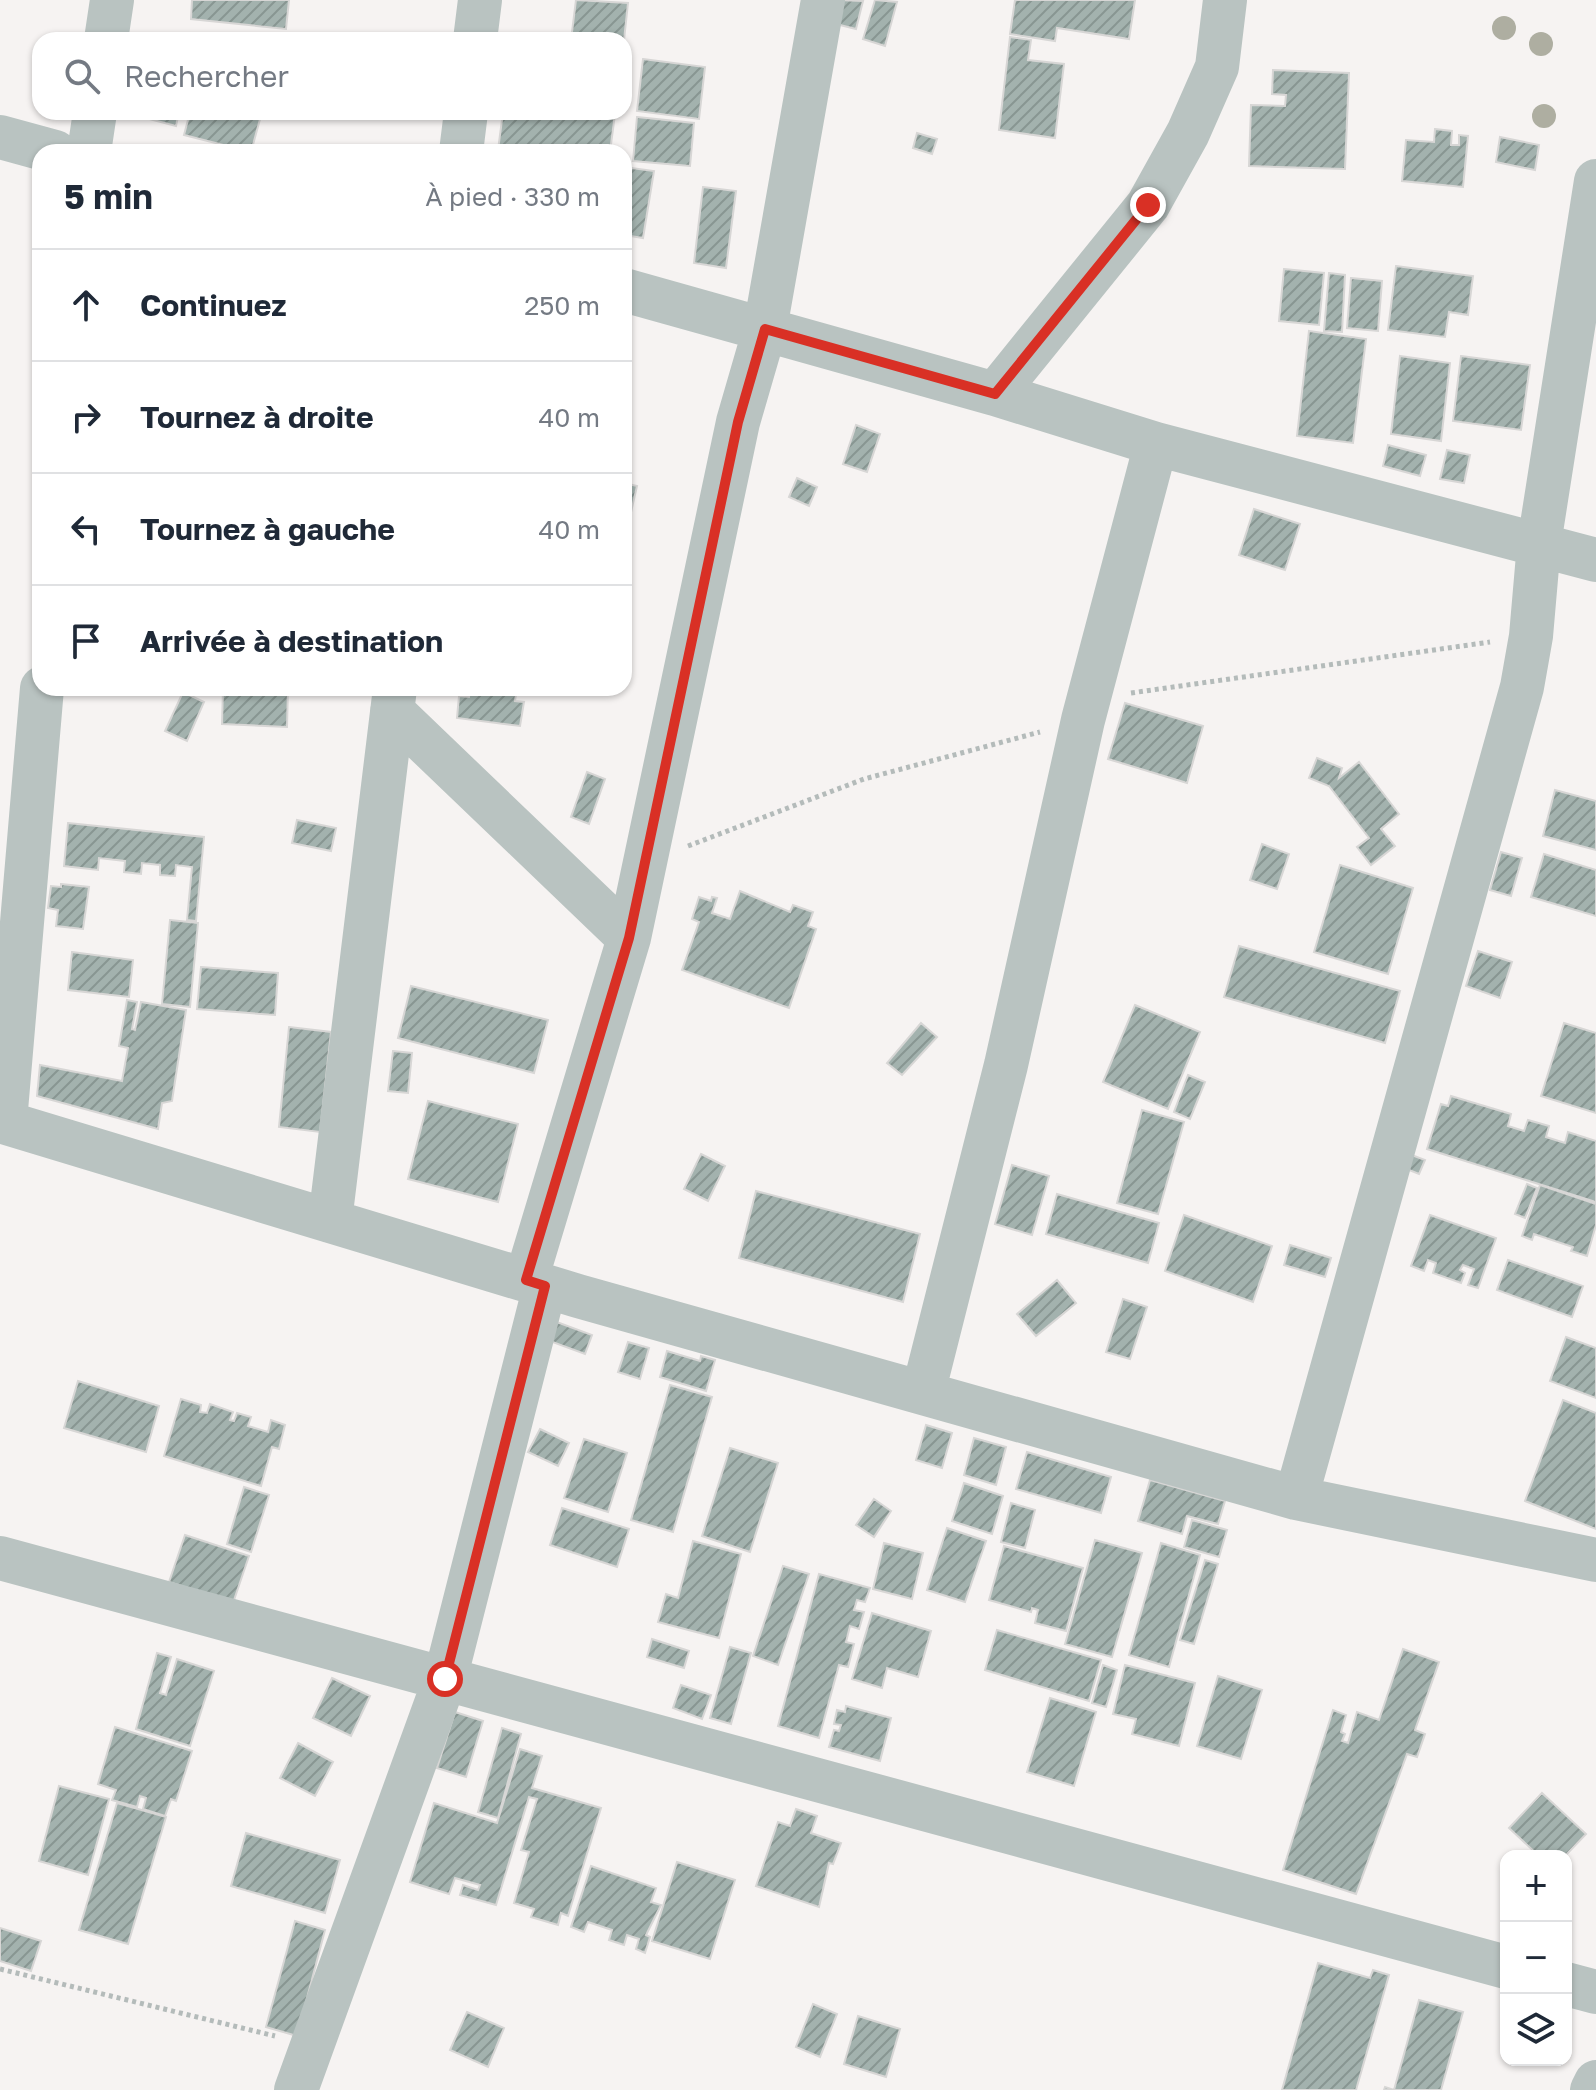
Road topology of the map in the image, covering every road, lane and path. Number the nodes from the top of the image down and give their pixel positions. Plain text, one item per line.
1 (112, 0) edge
2 (480, 0) edge
3 (823, 0) edge
4 (1225, 0) edge
5 (107, 32) edge
6 (476, 32) edge
7 (94, 120) edge
8 (465, 120) edge
9 (0, 137) edge
10 (90, 144) edge
11 (462, 144) edge
12 (32, 146) edge
13 (1596, 181) edge
14 (632, 292) edge
15 (765, 329) junction
16 (995, 394) junction
17 (1156, 444) junction
18 (1539, 544) junction
19 (1596, 560) edge
20 (41, 696) edge
21 (393, 700) edge
22 (629, 938) junction
23 (2, 1121) edge
24 (330, 1221) junction
25 (535, 1283) junction
26 (923, 1393) junction
27 (1296, 1498) junction
28 (0, 1558) edge
29 (1596, 1560) edge
30 (445, 1679) junction
31 (1500, 1965) edge
32 (0, 1969) edge
33 (1572, 1986) edge
34 (1596, 1992) edge
35 (314, 2045) junction
36 (1596, 2082) edge
37 (296, 2090) edge
38 (1592, 2090) edge

1 - 5 street
2 - 6 street
3 - 15 street
4 - 16 street
7 - 10 street
8 - 11 street
9 - 12 street
13 - 18 street
14 - 15 street
15 - 16 street
15 - 22 street
16 - 17 street
17 - 18 street
17 - 26 street
18 - 19 street
18 - 27 street
20 - 23 street
21 - 22 street
21 - 24 street
22 - 25 street
23 - 24 street
24 - 25 street
25 - 26 street
25 - 30 street
26 - 27 street
27 - 29 street
28 - 30 street
30 - 31 street
30 - 35 street
32 - 35 path
33 - 34 street
35 - 37 street
36 - 38 street

